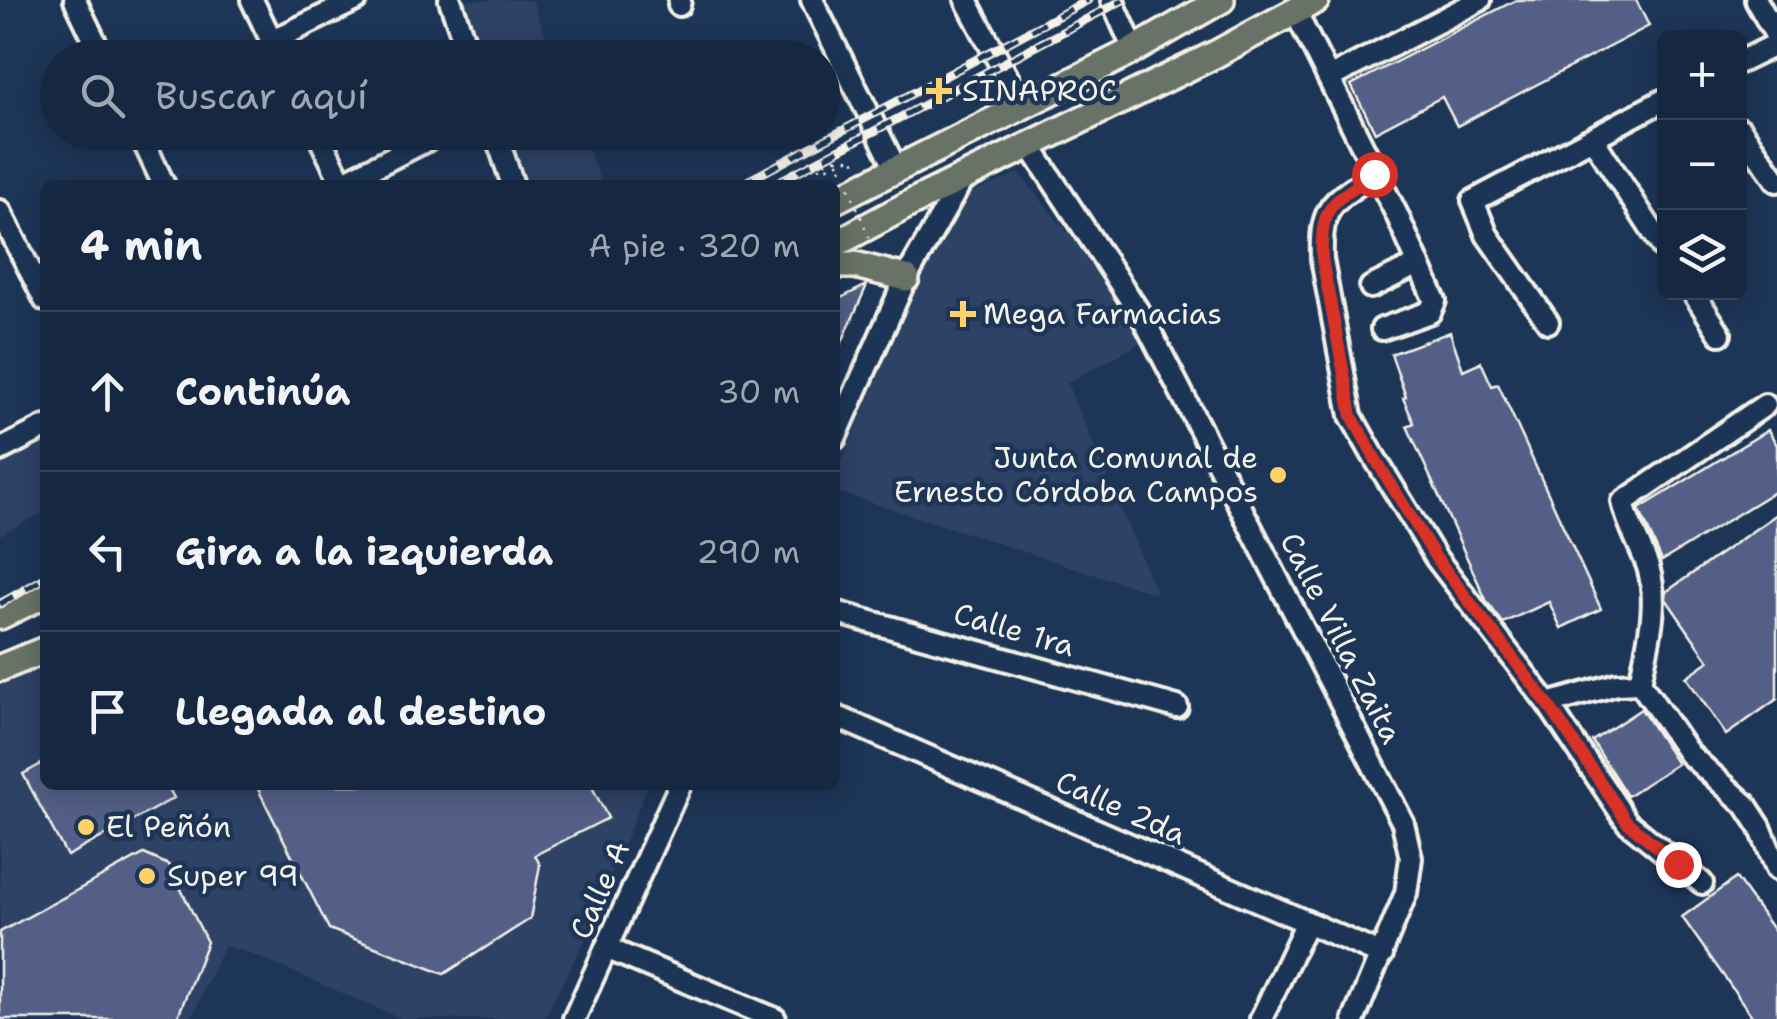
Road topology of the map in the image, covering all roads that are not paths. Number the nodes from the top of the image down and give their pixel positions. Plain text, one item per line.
1 (75, 0) edge
2 (252, 0) edge
3 (356, 0) edge
4 (450, 0) edge
5 (812, 0) edge
6 (966, 0) edge
7 (1112, 0) edge
8 (1221, 0) edge
9 (1480, 0) edge
10 (1756, 0) edge
11 (1305, 6) edge
12 (94, 40) edge
13 (272, 40) edge
14 (291, 40) edge
15 (464, 40) edge
16 (832, 40) edge
17 (1777, 41) edge
18 (1134, 50) junction
19 (840, 56) edge
20 (1747, 58) edge
21 (1330, 78) junction
22 (1657, 104) edge
23 (1023, 107) junction
24 (1592, 139) junction
25 (1747, 139) edge
26 (1030, 146) junction
27 (147, 150) edge
28 (327, 150) edge
29 (408, 150) edge
30 (501, 150) edge
31 (896, 169) junction
32 (1374, 174) junction
33 (162, 180) edge
34 (341, 180) edge
35 (351, 180) edge
36 (511, 180) edge
37 (962, 180) junction
38 (1777, 181) edge
39 (840, 197) edge
40 (0, 211) edge
41 (1657, 237) edge
42 (840, 241) edge
43 (1418, 264) junction
44 (840, 265) edge
45 (906, 278) junction
46 (1370, 287) dead end
47 (40, 290) edge
48 (1699, 300) edge
49 (1548, 322) dead end
50 (1382, 330) dead end
51 (1720, 334) dead end
52 (1765, 405) dead end
53 (840, 427) edge
54 (40, 430) edge
55 (0, 450) edge
56 (40, 596) edge
57 (840, 613) edge
58 (0, 616) edge
59 (40, 652) edge
60 (0, 668) edge
61 (1640, 684) junction
62 (1548, 704) junction
63 (1177, 707) dead end
64 (840, 718) edge
65 (678, 790) edge
66 (1754, 816) junction
67 (1777, 821) edge
68 (1777, 869) edge
69 (1702, 883) dead end
70 (1308, 922) junction
71 (606, 948) junction
72 (1382, 955) junction
73 (574, 1019) edge
74 (775, 1019) edge
75 (1261, 1019) edge
76 (1354, 1019) edge

1 - 12 street
2 - 13 street
3 - 14 street
4 - 15 street
5 - 16 street
6 - 23 street
7 - 18 street
8 - 18 main road
9 - 21 street
10 - 17 street
11 - 21 street
11 - 26 main road
17 - 20 street
18 - 23 main road
19 - 31 street
21 - 32 street
22 - 24 street
23 - 31 main road
24 - 41 street
24 - 49 street
25 - 38 street
26 - 37 main road
26 - 72 street, Calle Villa Zaita
27 - 33 street
28 - 34 street
29 - 35 street
30 - 36 street
31 - 39 main road
32 - 43 street
32 - 62 street
37 - 42 main road
37 - 45 street
40 - 47 street
43 - 46 street
43 - 50 street
44 - 45 main road
45 - 53 street
48 - 51 street
52 - 61 street
54 - 55 street
56 - 58 main road
57 - 63 street, Calle 1ra
59 - 60 main road
61 - 62 street
61 - 66 street
62 - 69 street
64 - 70 street, Calle 2da
65 - 71 street, Calle A
66 - 67 street
66 - 68 street
70 - 72 street, Calle 2da
70 - 75 street
71 - 73 street, Calle A
71 - 74 street
72 - 76 street, Calle Villa Zaita

